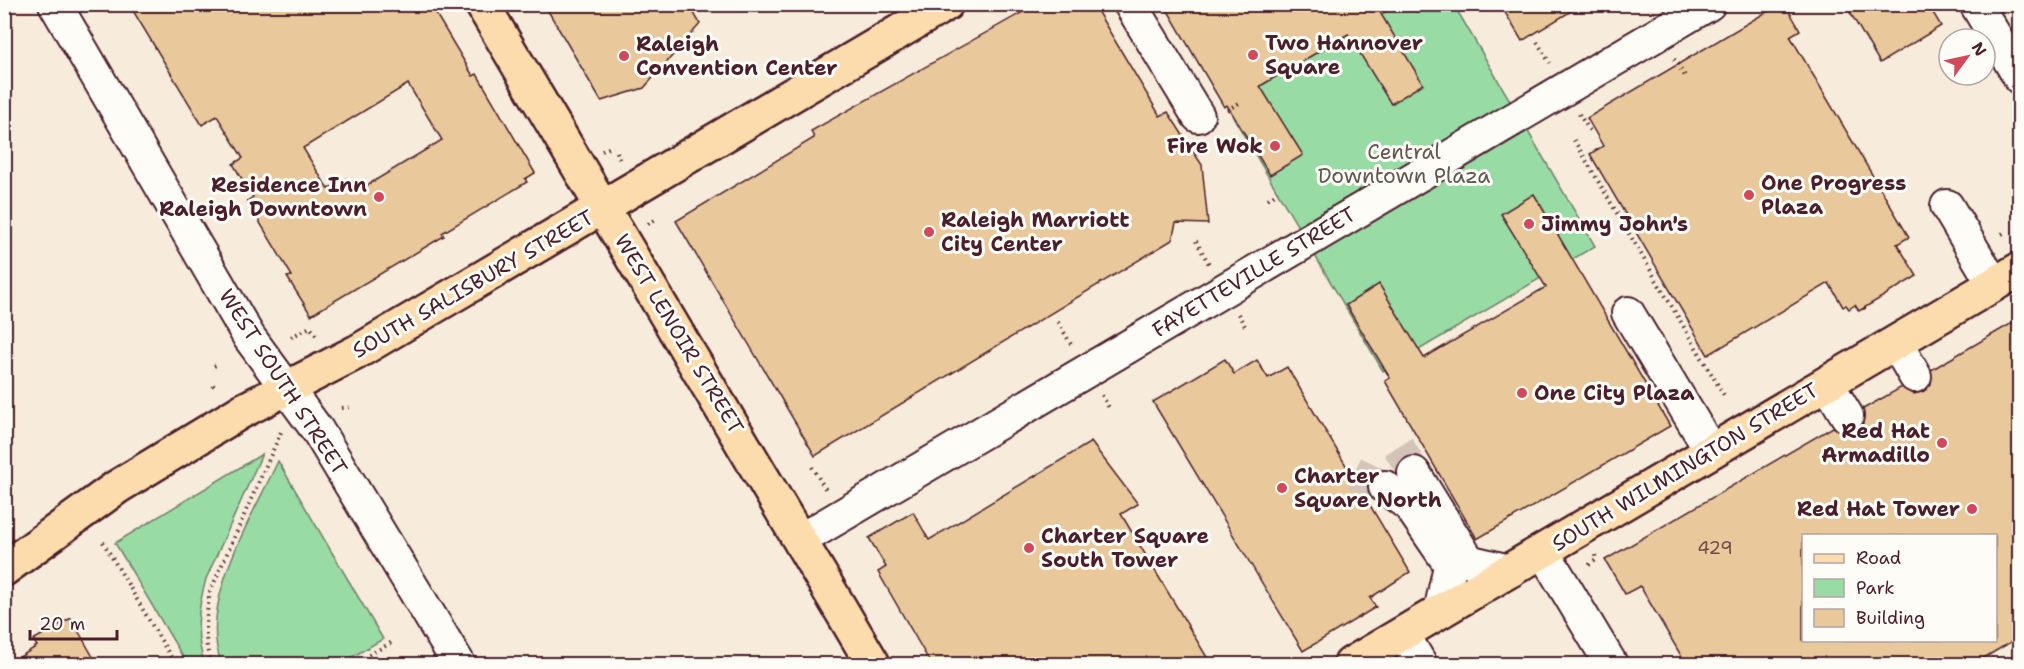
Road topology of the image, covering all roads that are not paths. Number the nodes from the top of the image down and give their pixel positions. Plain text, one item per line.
1 (55, 4) edge
2 (483, 4) edge
3 (946, 4) edge
4 (1130, 4) edge
5 (1709, 4) edge
6 (1976, 4) edge
7 (2019, 78) edge
8 (1213, 113) road end
9 (1947, 206) dead end
10 (603, 208) junction
11 (2007, 277) edge
12 (1628, 314) dead end
13 (1894, 344) junction
14 (1913, 377) dead end
15 (1827, 383) junction
16 (288, 388) junction
17 (1847, 416) dead end
18 (1711, 451) junction
19 (1414, 473) tunnel mouth
20 (1385, 487) tunnel mouth
21 (800, 540) junction
22 (1543, 551) junction
23 (4, 569) edge
24 (1510, 571) junction
25 (1440, 612) junction
26 (1403, 634) junction
27 (453, 662) edge
28 (1420, 663) dead end
29 (873, 664) edge
30 (1351, 664) edge
31 (1611, 664) edge

1 - 16 street, WEST SOUTH STREET
2 - 10 main road, WEST LENOIR STREET
3 - 10 main road, SOUTH SALISBURY STREET
4 - 8 street
5 - 21 street, FAYETTEVILLE STREET
6 - 7 street
9 - 11 street
10 - 16 main road, SOUTH SALISBURY STREET
10 - 21 main road, WEST LENOIR STREET
11 - 13 main road, SOUTH WILMINGTON STREET
12 - 18 street
13 - 14 street
13 - 15 main road, SOUTH WILMINGTON STREET
15 - 17 street
15 - 18 main road, SOUTH WILMINGTON STREET
16 - 23 main road, SOUTH SALISBURY STREET
16 - 27 street, WEST SOUTH STREET
18 - 22 main road, SOUTH WILMINGTON STREET
19 - 24 street
20 - 25 street
21 - 29 main road, WEST LENOIR STREET
22 - 24 main road, SOUTH WILMINGTON STREET
22 - 31 street
24 - 25 main road, SOUTH WILMINGTON STREET
25 - 26 main road, SOUTH WILMINGTON STREET
26 - 28 street
26 - 30 main road, SOUTH WILMINGTON STREET

